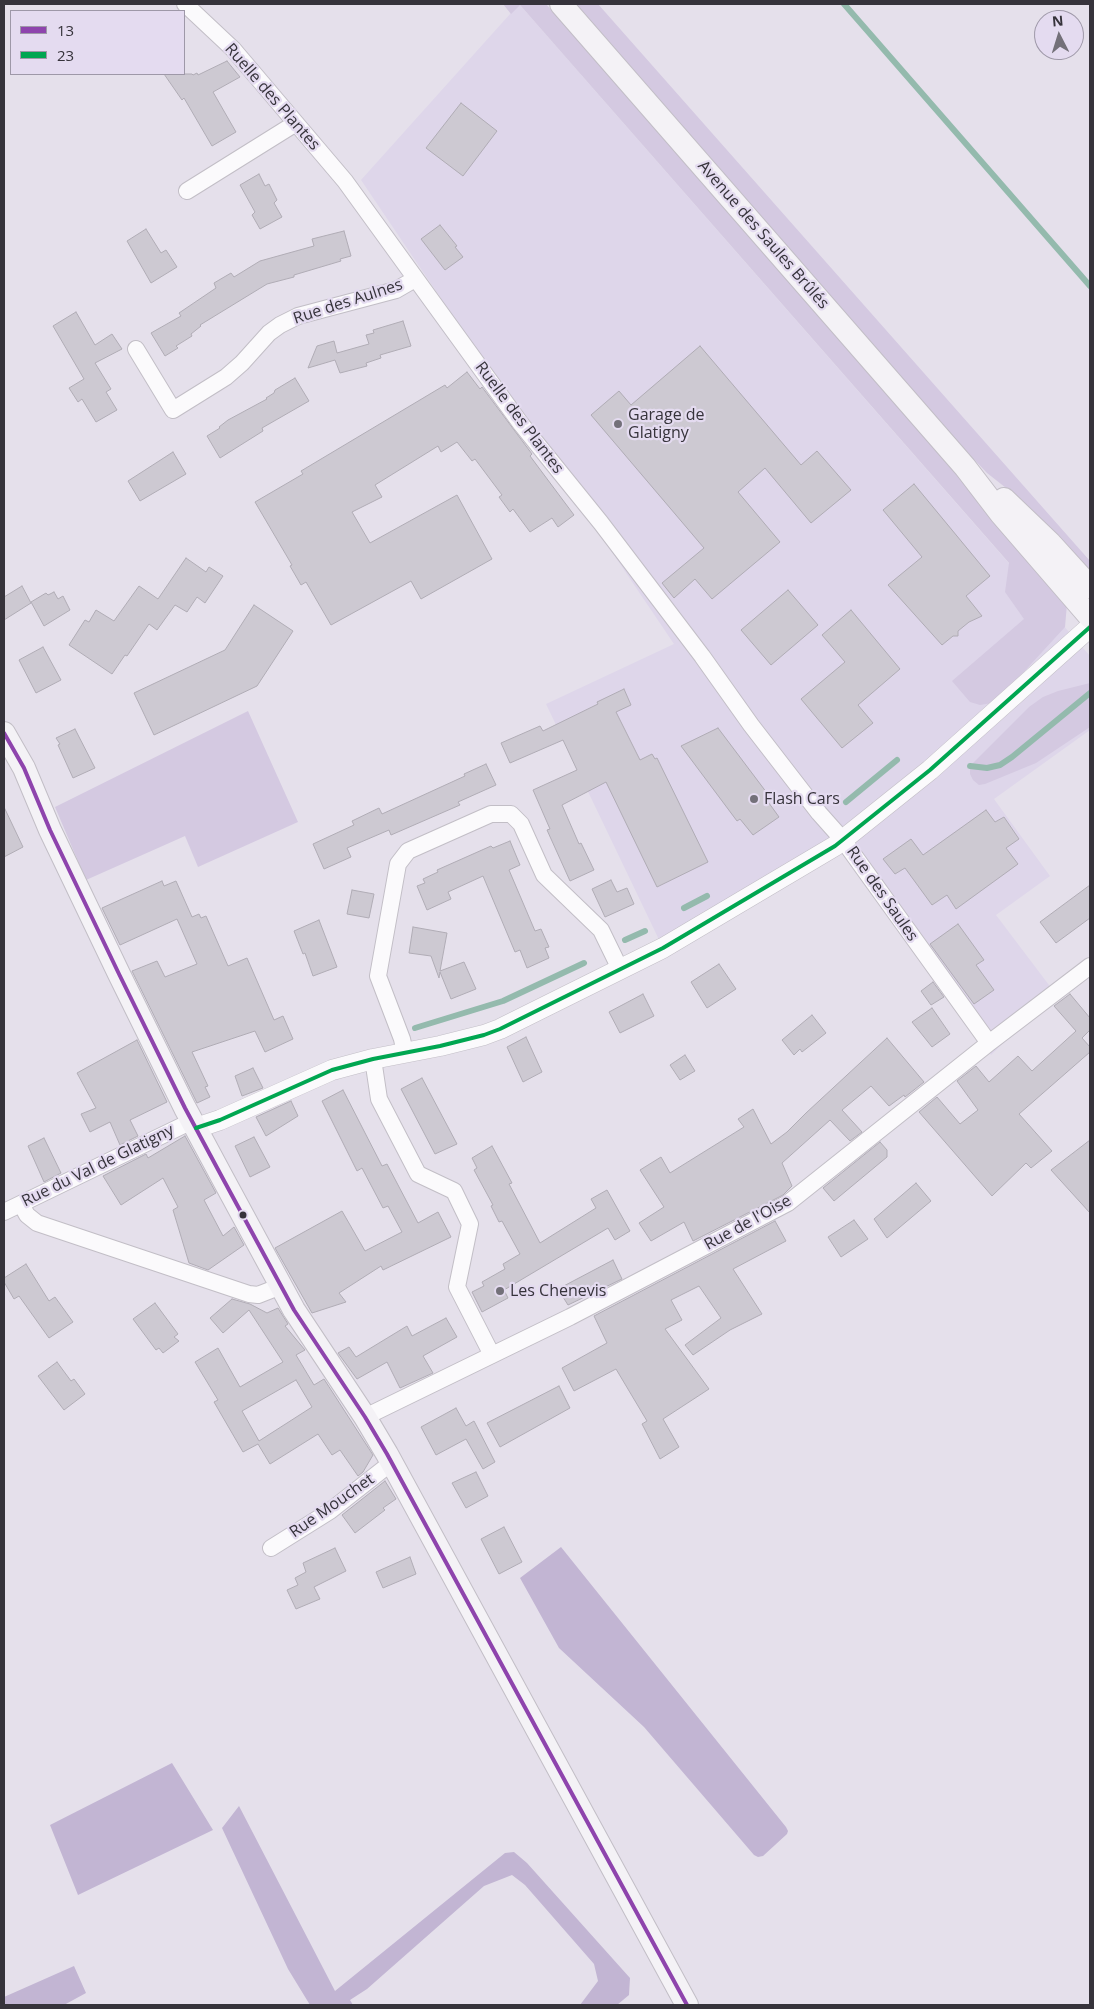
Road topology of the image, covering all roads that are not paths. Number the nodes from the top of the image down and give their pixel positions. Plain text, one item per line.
1 (185, 4) edge
2 (561, 4) edge
3 (296, 123) junction
4 (187, 191) dead end
5 (415, 278) junction
6 (136, 349) dead end
7 (965, 467) junction
8 (1090, 587) edge
9 (1090, 617) edge
10 (1090, 627) edge
11 (4, 733) edge
12 (843, 840) junction
13 (1090, 966) edge
14 (620, 969) junction
15 (989, 1043) junction
16 (405, 1053) junction
17 (372, 1060) junction
18 (194, 1125) junction
19 (21, 1204) junction
20 (4, 1212) edge
21 (281, 1286) junction
22 (492, 1355) junction
23 (365, 1417) junction
24 (391, 1463) junction
25 (271, 1548) dead end
26 (687, 2005) edge

1 - 3 street, Ruelle des Plantes
2 - 7 main road, Avenue des Saules Brûlés
3 - 4 street
3 - 5 street, Ruelle des Plantes
5 - 6 street, Rue des Aulnes
5 - 12 street, Ruelle des Plantes
7 - 8 main road, Avenue des Saules Brûlés
7 - 9 main road, Avenue des Saules Brûlés
10 - 12 street, Rue des Saules
11 - 18 main road
12 - 14 street
12 - 15 street, Rue des Saules
13 - 15 street, Rue de l'Oise
14 - 16 street
14 - 16 street
15 - 22 street, Rue de l'Oise
16 - 17 street
17 - 18 street
17 - 22 street
18 - 19 street, Rue du Val de Glatigny
18 - 21 main road
19 - 20 street, Rue du Val de Glatigny
19 - 21 street
21 - 23 main road
22 - 23 street, Rue de l'Oise
23 - 24 main road
24 - 25 street, Rue Mouchet
24 - 26 main road

